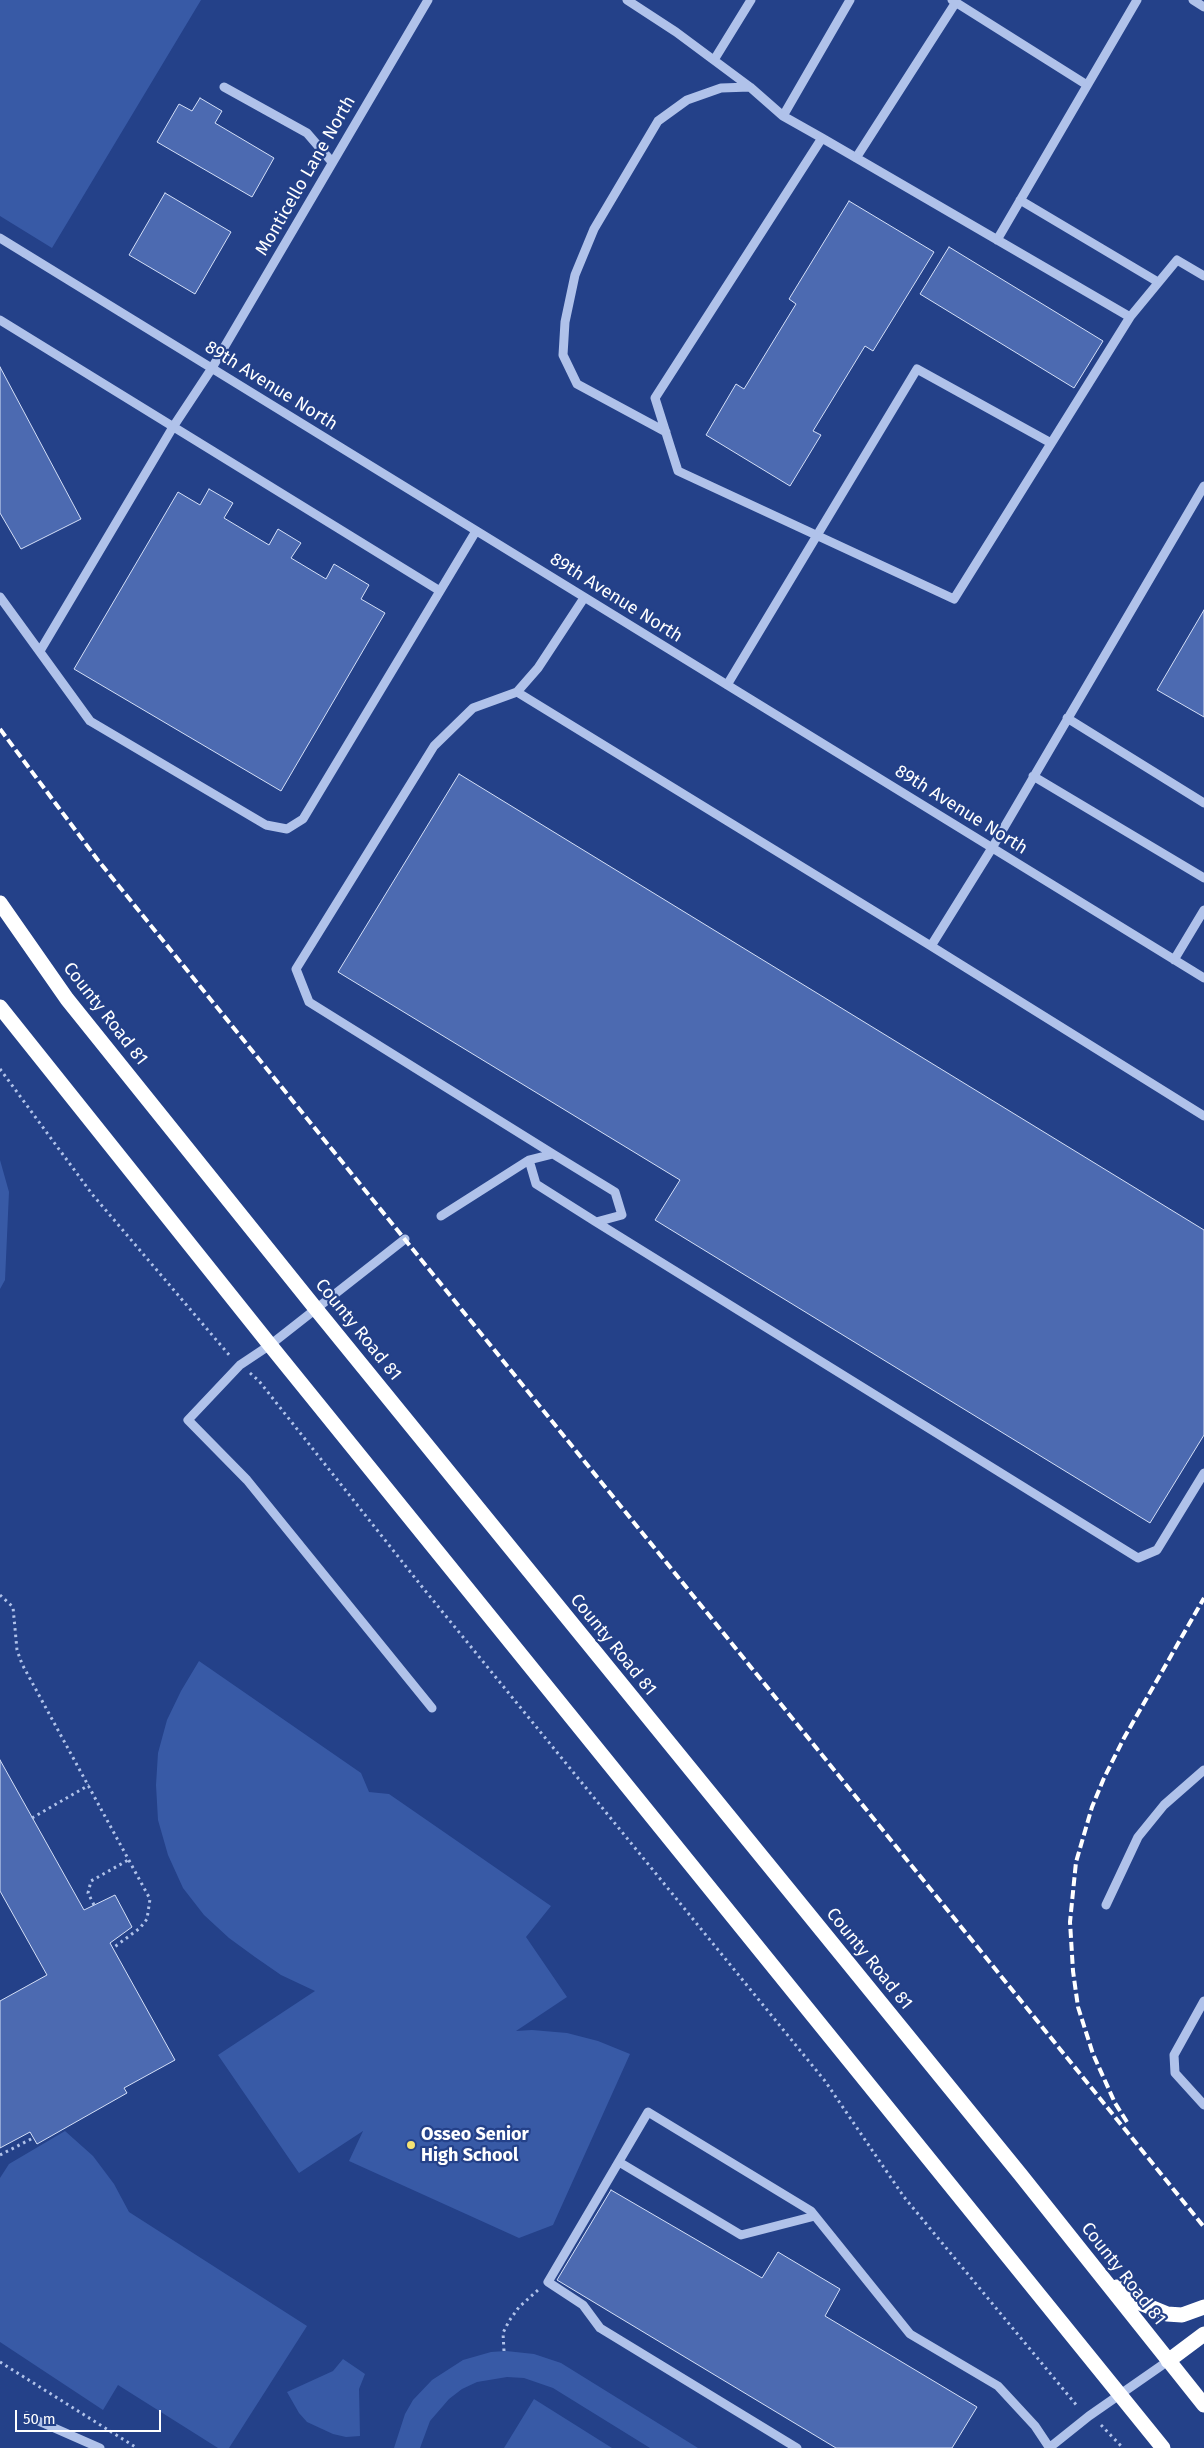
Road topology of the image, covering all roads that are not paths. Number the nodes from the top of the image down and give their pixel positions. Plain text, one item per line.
1 (428, 0) edge
2 (627, 0) edge
3 (751, 0) edge
4 (850, 0) edge
5 (1137, 0) edge
6 (1193, 0) edge
7 (954, 1) edge
8 (1204, 7) edge
9 (714, 60) junction
10 (1087, 85) junction
11 (224, 87) dead end
12 (750, 87) junction
13 (783, 116) junction
14 (822, 138) junction
15 (856, 158) junction
16 (332, 162) junction
17 (1020, 200) junction
18 (0, 238) edge
19 (997, 240) junction
20 (1204, 276) edge
21 (1158, 282) junction
22 (1130, 317) junction
23 (0, 320) edge
24 (212, 368) junction
25 (173, 427) junction
26 (666, 432) junction
27 (1051, 444) junction
28 (1204, 486) edge
29 (476, 532) junction
30 (817, 535) junction
31 (440, 591) junction
32 (0, 597) edge
33 (584, 598) junction
34 (40, 652) junction
35 (727, 686) junction
36 (517, 692) junction
37 (1067, 718) junction
38 (1033, 776) junction
39 (1204, 803) edge
40 (992, 848) junction
41 (1204, 878) edge
42 (0, 903) edge
43 (1204, 910) edge
44 (930, 946) junction
45 (1174, 960) junction
46 (1204, 978) edge
47 (0, 1007) edge
48 (1204, 1116) edge
49 (553, 1154) junction
50 (529, 1160) junction
51 (441, 1216) dead end
52 (596, 1222) junction
53 (405, 1239) dead end
54 (316, 1308) junction
55 (270, 1345) junction
56 (1204, 1473) edge
57 (432, 1708) dead end
58 (1204, 1770) edge
59 (1106, 1905) dead end
60 (1204, 2001) edge
61 (1204, 2105) edge
62 (619, 2162) junction
63 (815, 2216) junction
64 (1100, 2274) junction
65 (1204, 2308) edge
66 (1204, 2334) edge
67 (1168, 2361) junction
68 (1119, 2394) junction
69 (1204, 2405) edge
70 (27, 2416) dead end
71 (100, 2448) edge
72 (797, 2448) edge
73 (1049, 2448) edge
74 (1163, 2448) edge

1 - 16 street, Monticello Lane North
2 - 9 street
3 - 9 street
4 - 13 street
5 - 10 street
6 - 8 street
7 - 10 street
7 - 15 street
9 - 12 street
10 - 17 street
11 - 16 street
12 - 13 street
12 - 26 street
13 - 14 street
14 - 15 street
14 - 26 street
15 - 19 street
16 - 24 street, Monticello Lane North
17 - 19 street
17 - 21 street
18 - 24 street, 89th Avenue North
19 - 22 street
20 - 21 street
21 - 22 street
22 - 27 street
23 - 25 street
24 - 25 street, Monticello Lane North
24 - 29 street, 89th Avenue North
25 - 31 street
25 - 34 street, Monticello Lane North
26 - 30 street
27 - 30 street
27 - 30 street
28 - 37 street
29 - 31 street
29 - 33 street, 89th Avenue North
30 - 35 street
31 - 34 street
32 - 34 street
33 - 35 street, 89th Avenue North
33 - 36 street
35 - 40 street, 89th Avenue North
36 - 44 street
36 - 49 street
37 - 38 street
37 - 39 street
38 - 40 street
38 - 41 street
40 - 44 street
40 - 45 street, 89th Avenue North
42 - 54 highway, County Road 81
43 - 45 street
44 - 48 street
45 - 46 street, 89th Avenue North
47 - 55 highway
49 - 50 street
49 - 52 street
50 - 51 street
50 - 52 street
52 - 56 street
53 - 54 street
54 - 55 street
54 - 64 highway, County Road 81
55 - 57 street
55 - 68 highway
58 - 59 street
60 - 61 street
62 - 63 street
62 - 63 street
62 - 72 street
63 - 73 street
64 - 65 highway
64 - 67 highway, County Road 81
66 - 67 highway
67 - 68 street
67 - 69 highway, County Road 81
68 - 73 street
68 - 74 highway
70 - 71 street

